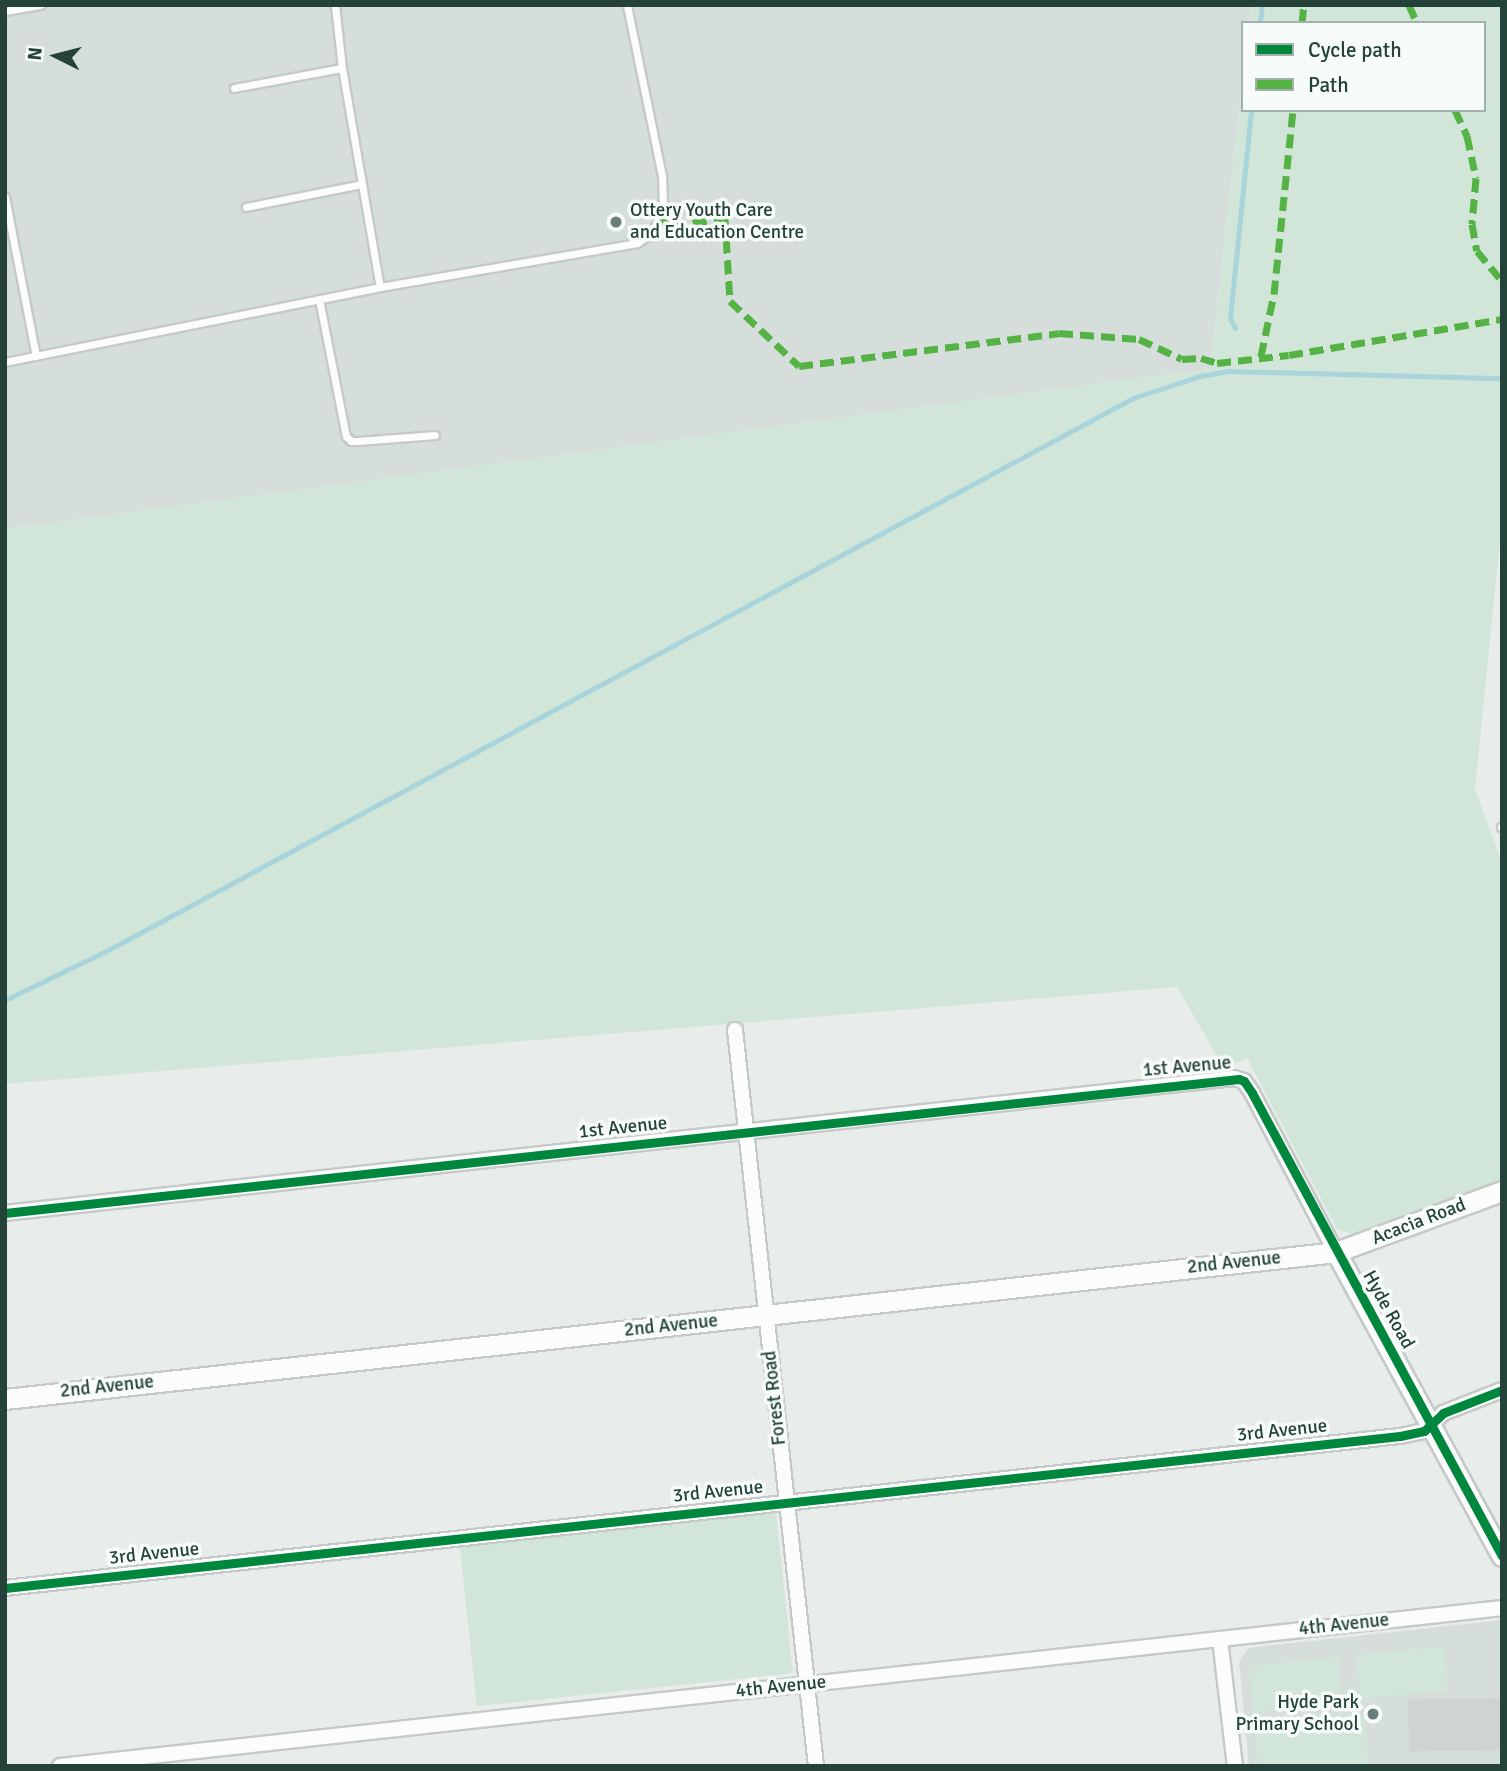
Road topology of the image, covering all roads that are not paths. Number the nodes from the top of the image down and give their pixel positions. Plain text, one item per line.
1 (40, 5) edge
2 (335, 5) edge
3 (627, 5) edge
4 (5, 11) edge
5 (342, 68) junction
6 (234, 88) dead end
7 (362, 184) junction
8 (5, 197) edge
9 (246, 207) dead end
10 (380, 287) junction
11 (319, 299) junction
12 (36, 356) junction
13 (5, 362) edge
14 (435, 435) dead end
15 (735, 1030) dead end
16 (1244, 1081) joint
17 (744, 1132) junction
18 (1502, 1191) edge
19 (5, 1213) edge
20 (1336, 1252) junction
21 (766, 1316) junction
22 (1502, 1390) edge
23 (5, 1399) edge
24 (1431, 1424) junction
25 (786, 1502) junction
26 (1502, 1556) edge
27 (5, 1588) edge
28 (1502, 1608) edge
29 (1220, 1639) junction
30 (806, 1684) junction
31 (60, 1766) edge
32 (816, 1766) edge
33 (1235, 1766) edge

1 - 4 lane
2 - 5 lane
3 - 10 lane
5 - 6 lane
5 - 7 lane
7 - 9 lane
7 - 10 lane
8 - 12 lane
10 - 11 lane
11 - 12 lane
11 - 14 lane
12 - 13 lane
15 - 17 street, Forest Road
16 - 17 street, 1st Avenue
16 - 20 street, Hyde Road
17 - 19 street, 1st Avenue
17 - 21 street, Forest Road
18 - 20 street, Acacia Road
20 - 21 street, 2nd Avenue
20 - 24 street, Hyde Road
21 - 23 street, 2nd Avenue
21 - 25 street, Forest Road
22 - 24 street, 3rd Avenue
24 - 25 street, 3rd Avenue
24 - 26 street, Hyde Road
25 - 27 street, 3rd Avenue
25 - 30 street, Forest Road
28 - 29 street, 4th Avenue
29 - 30 street, 4th Avenue
29 - 33 street
30 - 31 street, 4th Avenue
30 - 32 street, Forest Road

